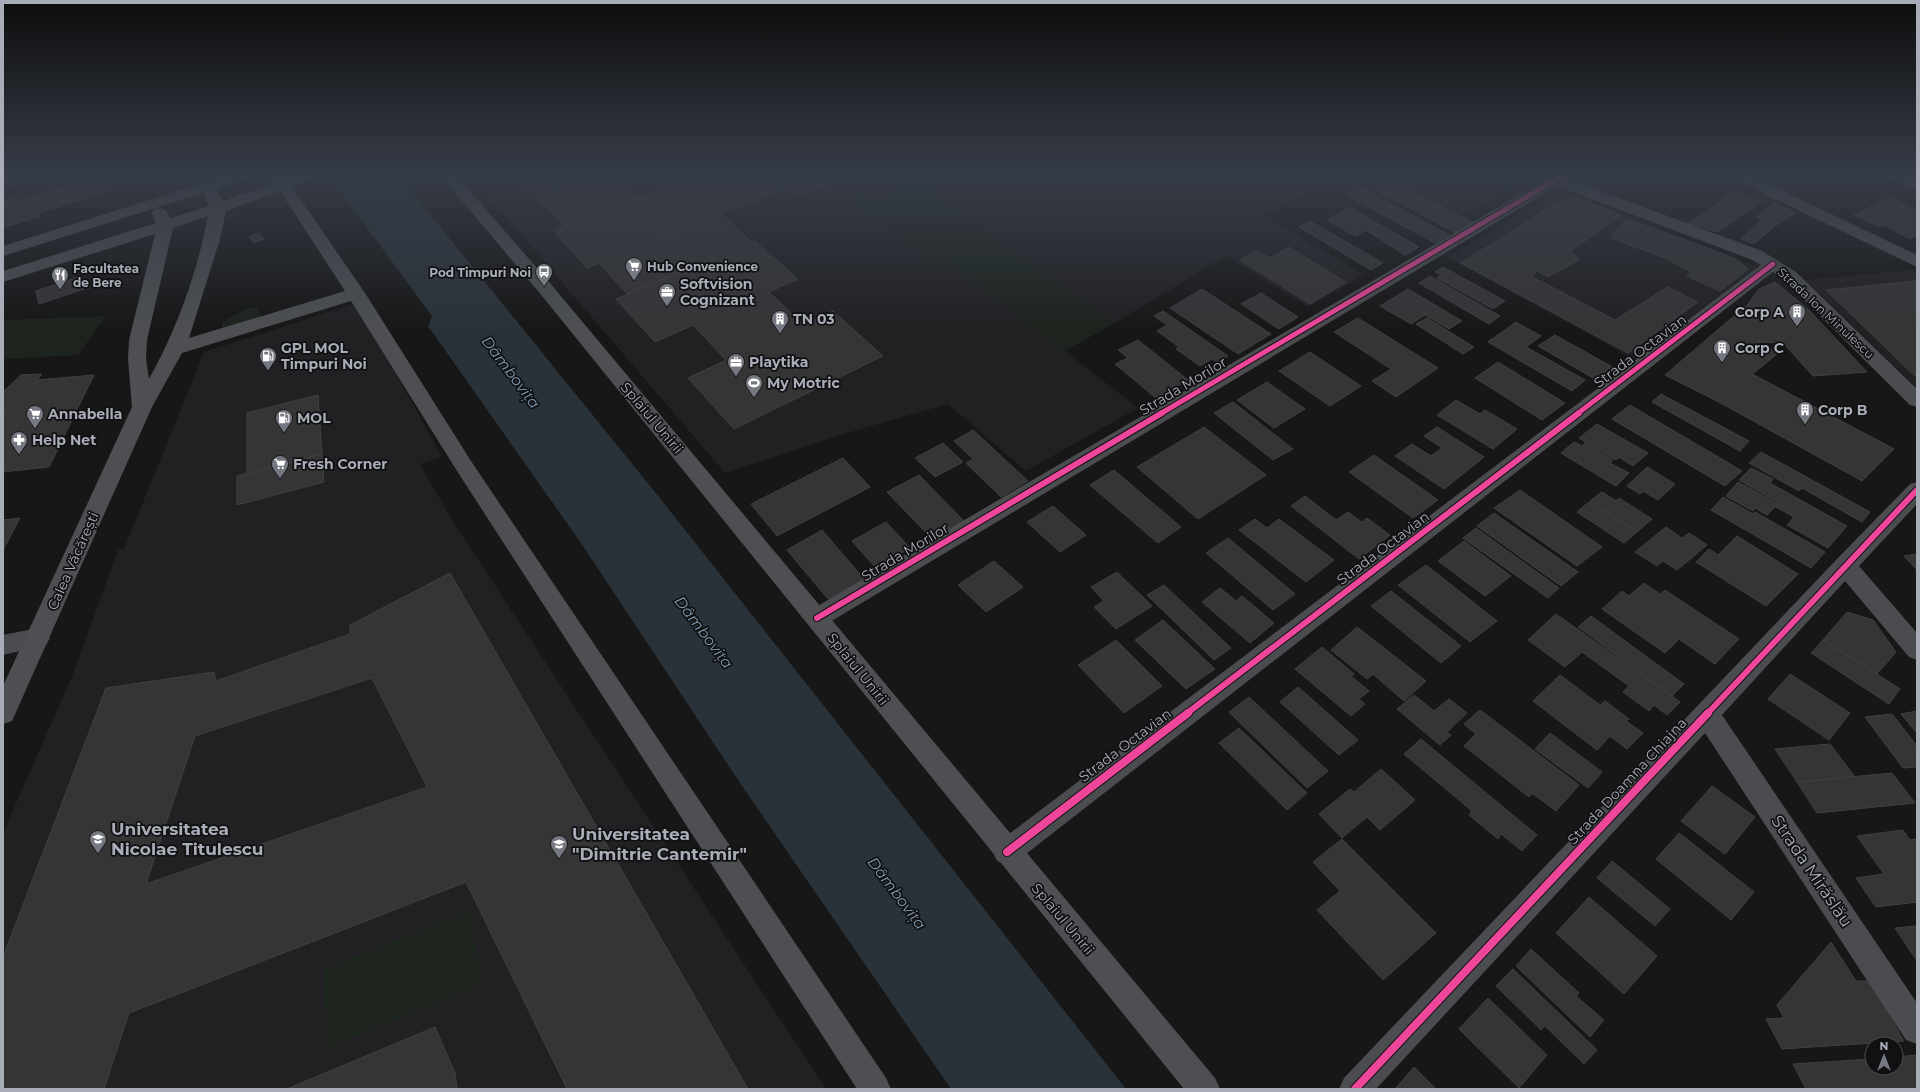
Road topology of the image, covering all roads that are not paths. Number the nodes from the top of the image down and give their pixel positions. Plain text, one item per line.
1 (79, 227) edge
2 (159, 227) edge
3 (165, 227) edge
4 (214, 227) edge
5 (312, 227) edge
6 (493, 227) edge
7 (1471, 227) edge
8 (1683, 227) edge
9 (1844, 227) edge
10 (3, 251) edge
11 (1917, 262) edge
12 (1773, 264) junction
13 (3, 277) edge
14 (356, 293) junction
15 (175, 349) junction
16 (1917, 400) edge
17 (142, 407) junction
18 (1917, 490) edge
19 (1846, 565) junction
20 (817, 618) junction
21 (38, 638) junction
22 (3, 645) edge
23 (1917, 650) edge
24 (3, 713) edge
25 (1707, 714) junction
26 (1007, 852) junction
27 (1917, 1029) edge
28 (875, 1089) edge
29 (1204, 1089) edge
30 (1355, 1089) edge

1 - 10 main road
2 - 13 main road
3 - 17 main road
4 - 15 main road, Calea Văcărești
5 - 14 main road
6 - 20 main road, Splaiul Unirii
7 - 20 street, Strada Morilor
8 - 12 street, Strada Ion Minulescu
9 - 11 street
12 - 16 street, Strada Ion Minulescu
12 - 26 street, Strada Octavian
14 - 15 main road
14 - 28 main road
15 - 17 main road, Calea Văcărești
17 - 21 main road, Calea Văcărești
18 - 19 street, Strada Doamna Chiajna
19 - 23 street
19 - 25 street, Strada Doamna Chiajna
20 - 26 main road, Splaiul Unirii
21 - 22 street
21 - 24 main road, Calea Văcărești
25 - 27 street, Strada Mirăslău
25 - 30 street, Strada Doamna Chiajna
26 - 29 main road, Splaiul Unirii

